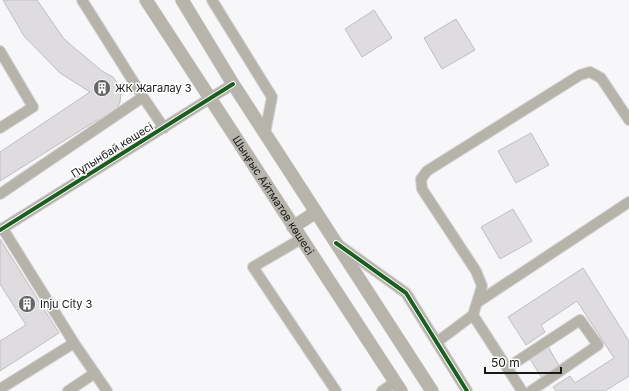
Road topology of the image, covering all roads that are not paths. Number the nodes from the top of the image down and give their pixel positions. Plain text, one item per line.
1 (82, 0) edge
2 (146, 0) edge
3 (182, 0) edge
4 (212, 0) edge
5 (0, 51) edge
6 (233, 84) junction
7 (143, 97) junction
8 (210, 98) junction
9 (629, 120) edge
10 (0, 128) edge
11 (164, 128) junction
12 (265, 133) junction
13 (0, 194) edge
14 (629, 202) edge
15 (316, 212) junction
16 (293, 227) junction
17 (1, 229) edge
18 (301, 239) junction
19 (336, 243) junction
20 (478, 302) junction
21 (473, 315) junction
22 (437, 342) junction
23 (74, 343) junction
24 (507, 368) junction
25 (95, 373) junction
26 (398, 387) edge
27 (0, 389) edge
28 (68, 391) edge
29 (107, 391) edge
30 (336, 391) edge
31 (382, 391) edge
32 (432, 391) edge
33 (467, 391) edge
34 (522, 391) edge
35 (531, 391) edge

1 - 7 street
2 - 8 main road, Шыңғыс Айтматов көшесі
3 - 6 main road
4 - 12 street
5 - 10 street
6 - 8 street, Пұлынбай көшесі
6 - 12 main road
7 - 11 street
7 - 13 street
8 - 11 street, Пұлынбай көшесі
8 - 16 main road, Шыңғыс Айтматов көшесі
9 - 20 street
11 - 17 street, Пұлынбай көшесі
12 - 15 main road
14 - 20 street
15 - 16 main road
15 - 19 main road
16 - 18 main road, Шыңғыс Айтматов көшесі
17 - 23 street
18 - 26 main road, Шыңғыс Айтматов көшесі
18 - 30 street
19 - 22 street
19 - 32 main road
20 - 21 street
21 - 22 street
21 - 24 street
22 - 33 street
23 - 25 street
23 - 27 street
24 - 34 street
24 - 35 street
25 - 28 street
25 - 29 street
26 - 31 street

